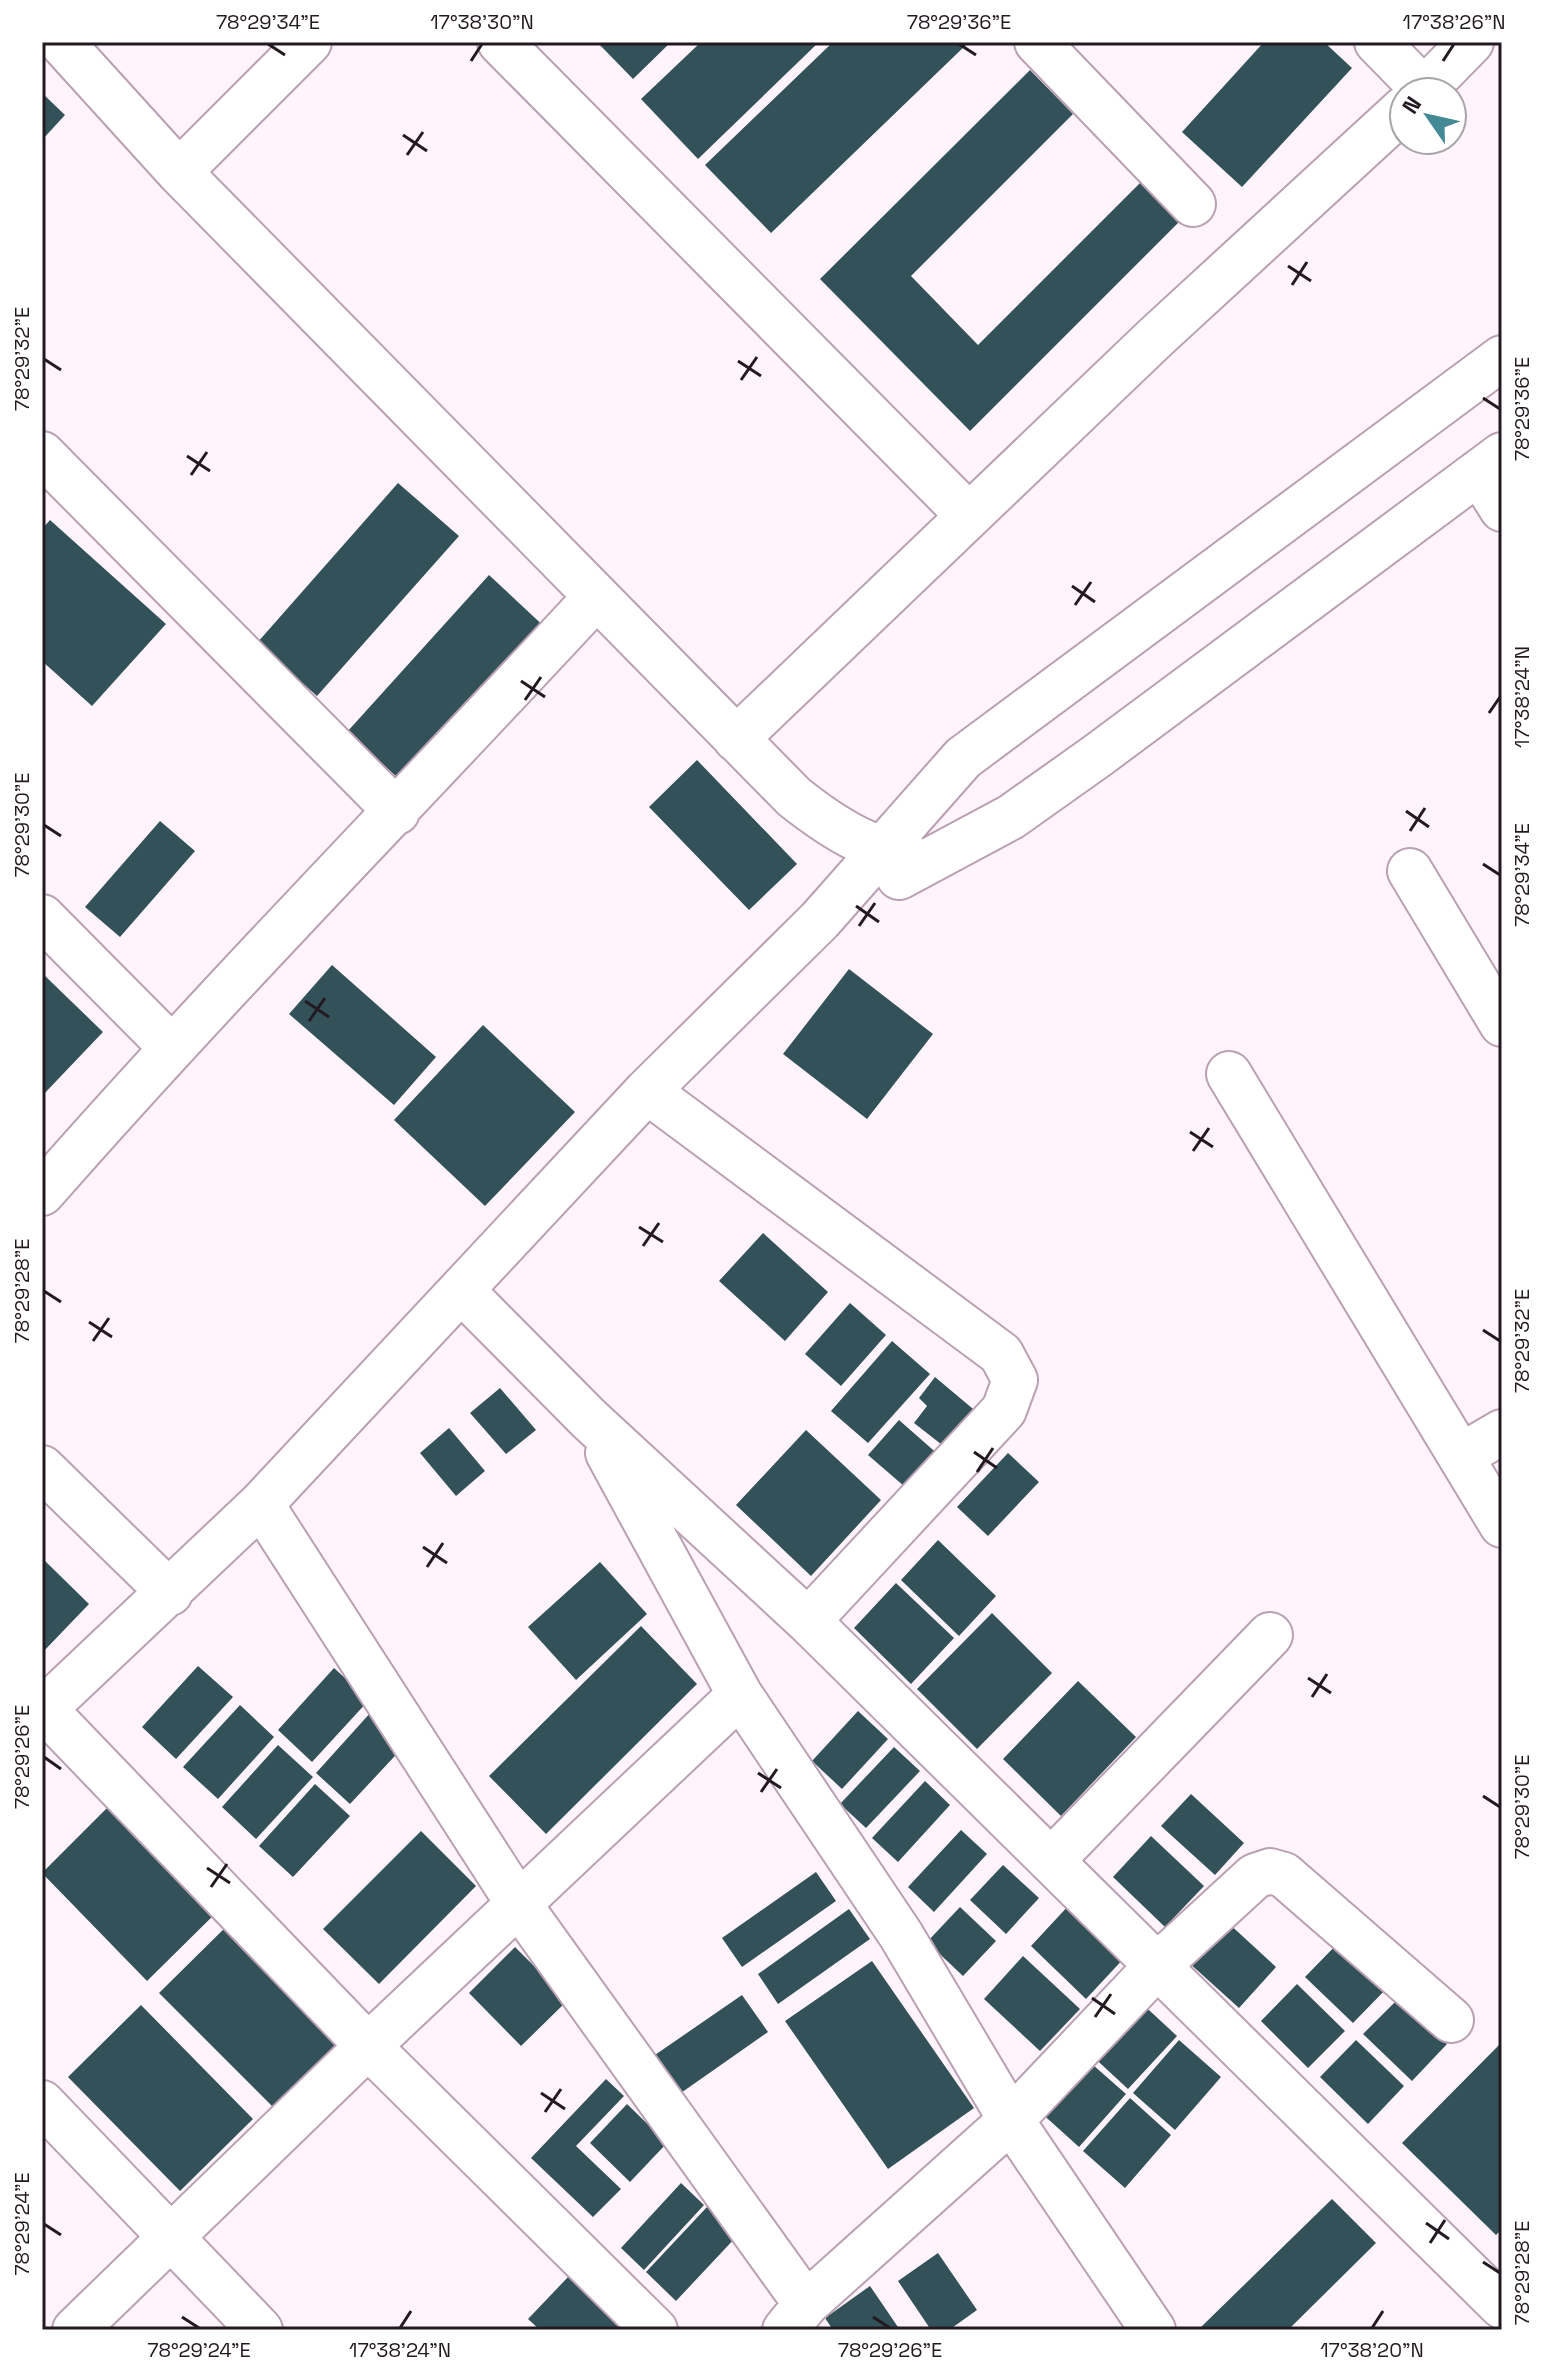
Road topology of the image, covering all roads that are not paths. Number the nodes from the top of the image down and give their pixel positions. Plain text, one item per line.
1 (61, 42) edge
2 (309, 42) edge
3 (500, 42) edge
4 (1037, 42) edge
5 (1377, 42) edge
6 (1471, 42) edge
7 (1402, 76) edge
8 (1438, 76) edge
9 (1388, 124) edge
10 (179, 172) junction
11 (1193, 204) dead end
12 (1502, 358) edge
13 (42, 454) edge
14 (1491, 463) edge
15 (1502, 509) edge
16 (969, 516) junction
17 (596, 597) junction
18 (736, 739) junction
19 (397, 812) junction
20 (882, 850) junction
21 (925, 863) junction
22 (1410, 871) dead end
23 (42, 917) edge
24 (820, 920) junction
25 (1502, 1024) edge
26 (171, 1047) junction
27 (1229, 1074) dead end
28 (647, 1091) junction
29 (42, 1193) edge
30 (462, 1291) junction
31 (589, 1419) junction
32 (1502, 1432) edge
33 (1461, 1456) junction
34 (42, 1468) edge
35 (261, 1504) junction
36 (1502, 1525) edge
37 (170, 1593) junction
38 (808, 1621) junction
39 (1270, 1635) dead end
40 (740, 1695) junction
41 (43, 1710) edge
42 (1051, 1861) junction
43 (518, 1903) junction
44 (1157, 1966) junction
45 (1451, 2020) dead end
46 (368, 2046) junction
47 (42, 2103) edge
48 (1011, 2120) junction
49 (173, 2236) junction
50 (1502, 2306) edge
51 (796, 2317) edge
52 (75, 2330) edge
53 (260, 2330) edge
54 (655, 2330) edge
55 (1153, 2330) edge

1 - 10 street
2 - 10 street
3 - 16 street
4 - 11 street
5 - 7 street
6 - 8 street
9 - 16 street
10 - 17 street
12 - 20 street
13 - 19 street
14 - 15 street
14 - 21 street
16 - 18 street
17 - 18 street
17 - 19 street
18 - 20 street
19 - 26 street
20 - 21 street
20 - 24 street
21 - 24 street
22 - 25 street
23 - 26 street
24 - 28 street
26 - 29 street
27 - 33 street
28 - 30 street
28 - 38 street
30 - 31 street
30 - 35 street
31 - 38 street
31 - 40 street
32 - 33 street
33 - 36 street
34 - 37 street
35 - 37 street
35 - 43 street
37 - 41 street
38 - 42 street
39 - 42 street
40 - 43 street
40 - 48 street
41 - 46 street
42 - 44 street
43 - 46 street
43 - 51 street
44 - 45 street
44 - 48 street
44 - 50 street
46 - 49 street
46 - 54 street
47 - 49 street
48 - 51 street
48 - 55 street
49 - 52 street
49 - 53 street

